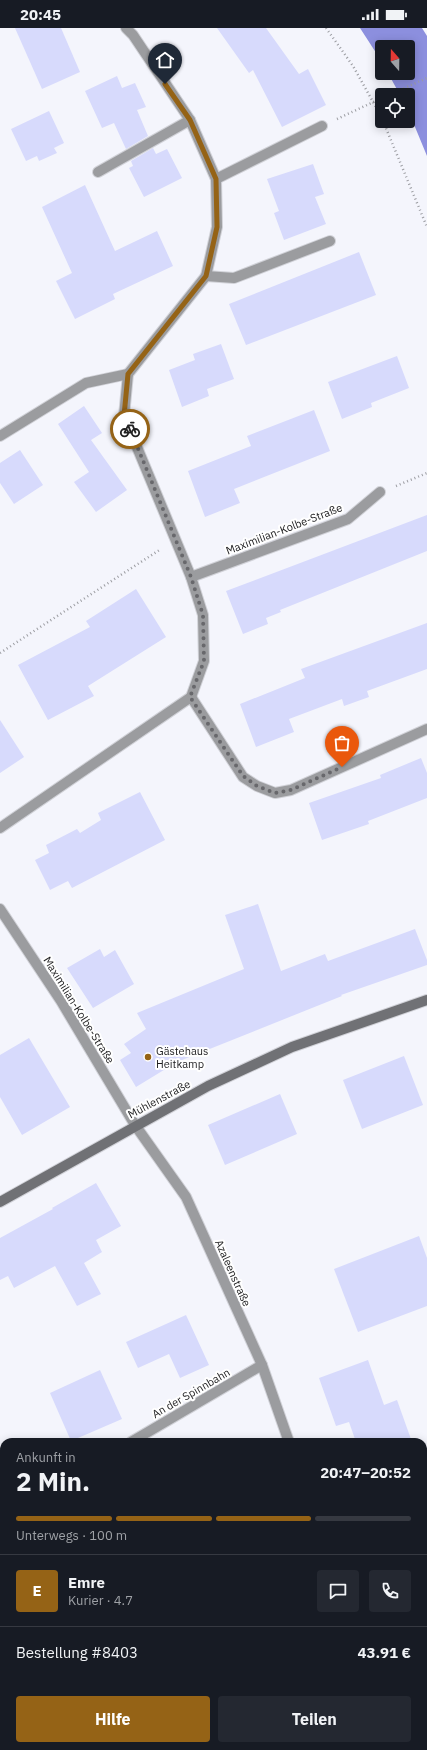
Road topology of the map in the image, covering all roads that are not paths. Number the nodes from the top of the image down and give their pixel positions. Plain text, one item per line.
1 (126, 28) edge
2 (190, 120) junction
3 (322, 126) road end
4 (98, 172) dead end
5 (216, 179) junction
6 (330, 241) dead end
7 (206, 276) junction
8 (128, 374) junction
9 (0, 436) edge
10 (380, 492) road end
11 (191, 577) junction
12 (190, 697) junction
13 (427, 729) edge
14 (0, 828) edge
15 (0, 909) edge
16 (427, 1000) edge
17 (135, 1125) junction
18 (0, 1202) edge
19 (262, 1365) junction
20 (139, 1438) edge
21 (288, 1438) edge

1 - 2 street
2 - 4 street
2 - 5 street
3 - 5 street
5 - 7 street
6 - 7 street
7 - 8 street
8 - 9 street
8 - 11 street
10 - 11 street, Maximilian-Kolbe-Straße
11 - 12 street
12 - 13 street
12 - 14 street
15 - 17 street, Maximilian-Kolbe-Straße
16 - 17 street, Mühlenstraße
17 - 18 street, Mühlenstraße
17 - 19 street, Azaleenstraße
19 - 20 street, An der Spinnbahn
19 - 21 street, Azaleenstraße

